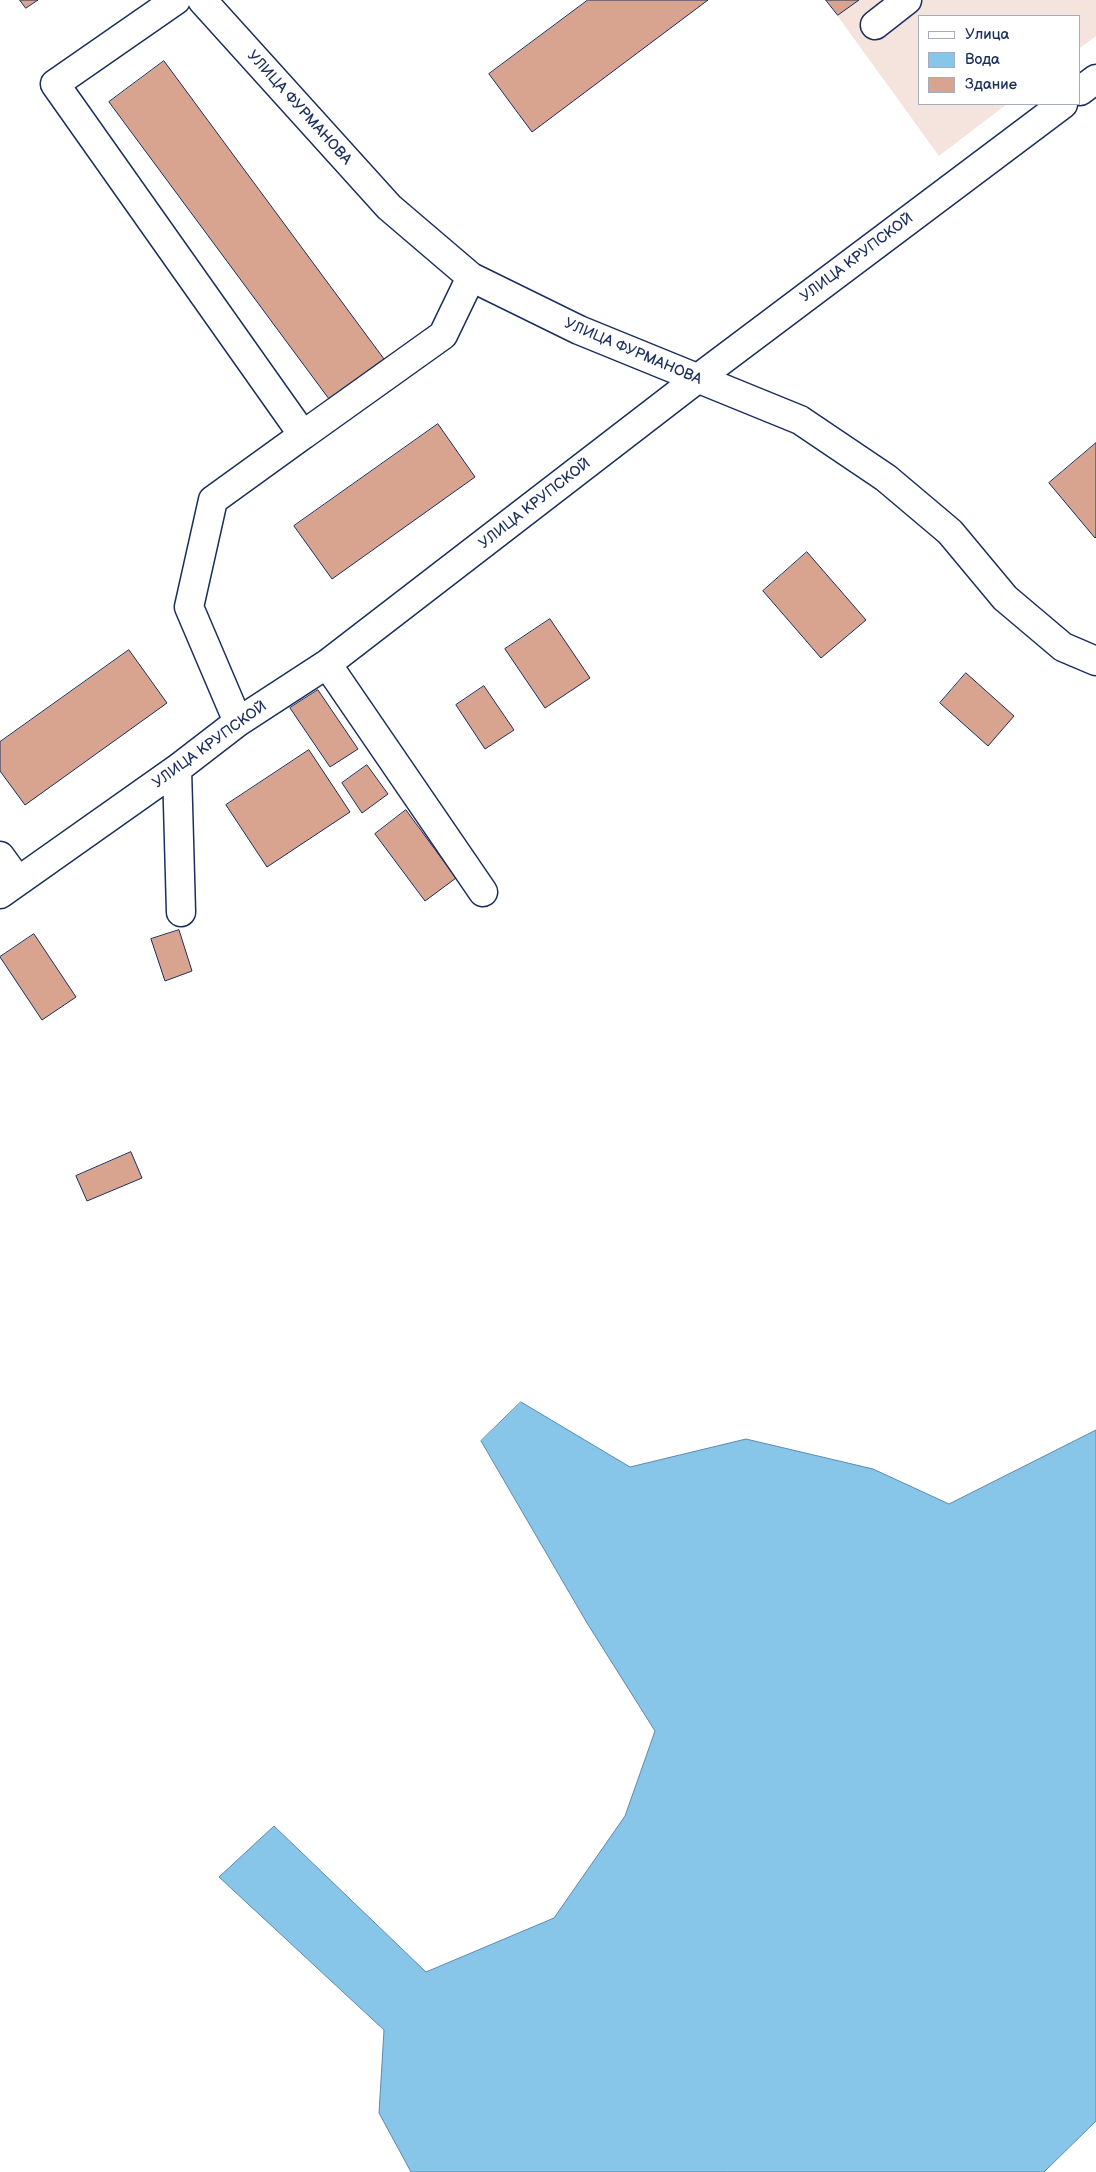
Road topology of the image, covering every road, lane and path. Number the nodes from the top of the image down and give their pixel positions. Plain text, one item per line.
1 (176, 0) edge
2 (202, 0) edge
3 (907, 0) edge
4 (875, 25) dead end
5 (1096, 79) edge
6 (1081, 90) edge
7 (1062, 105) edge
8 (471, 277) junction
9 (696, 379) junction
10 (303, 435) junction
11 (1096, 661) edge
12 (328, 664) junction
13 (238, 722) junction
14 (177, 769) junction
15 (0, 856) edge
16 (9, 887) edge
17 (484, 892) dead end
18 (181, 912) dead end

1 - 10 street
2 - 8 street, УЛИЦА ФУРМАНОВА
3 - 4 street
5 - 6 street
7 - 9 street, УЛИЦА КРУПСКОЙ
8 - 9 street, УЛИЦА ФУРМАНОВА
8 - 10 street
9 - 11 street, УЛИЦА ФУРМАНОВА
9 - 12 street, УЛИЦА КРУПСКОЙ
10 - 13 street
12 - 13 street, УЛИЦА КРУПСКОЙ
12 - 17 street
13 - 14 street, УЛИЦА КРУПСКОЙ
14 - 16 street, УЛИЦА КРУПСКОЙ
14 - 18 street
15 - 16 street

